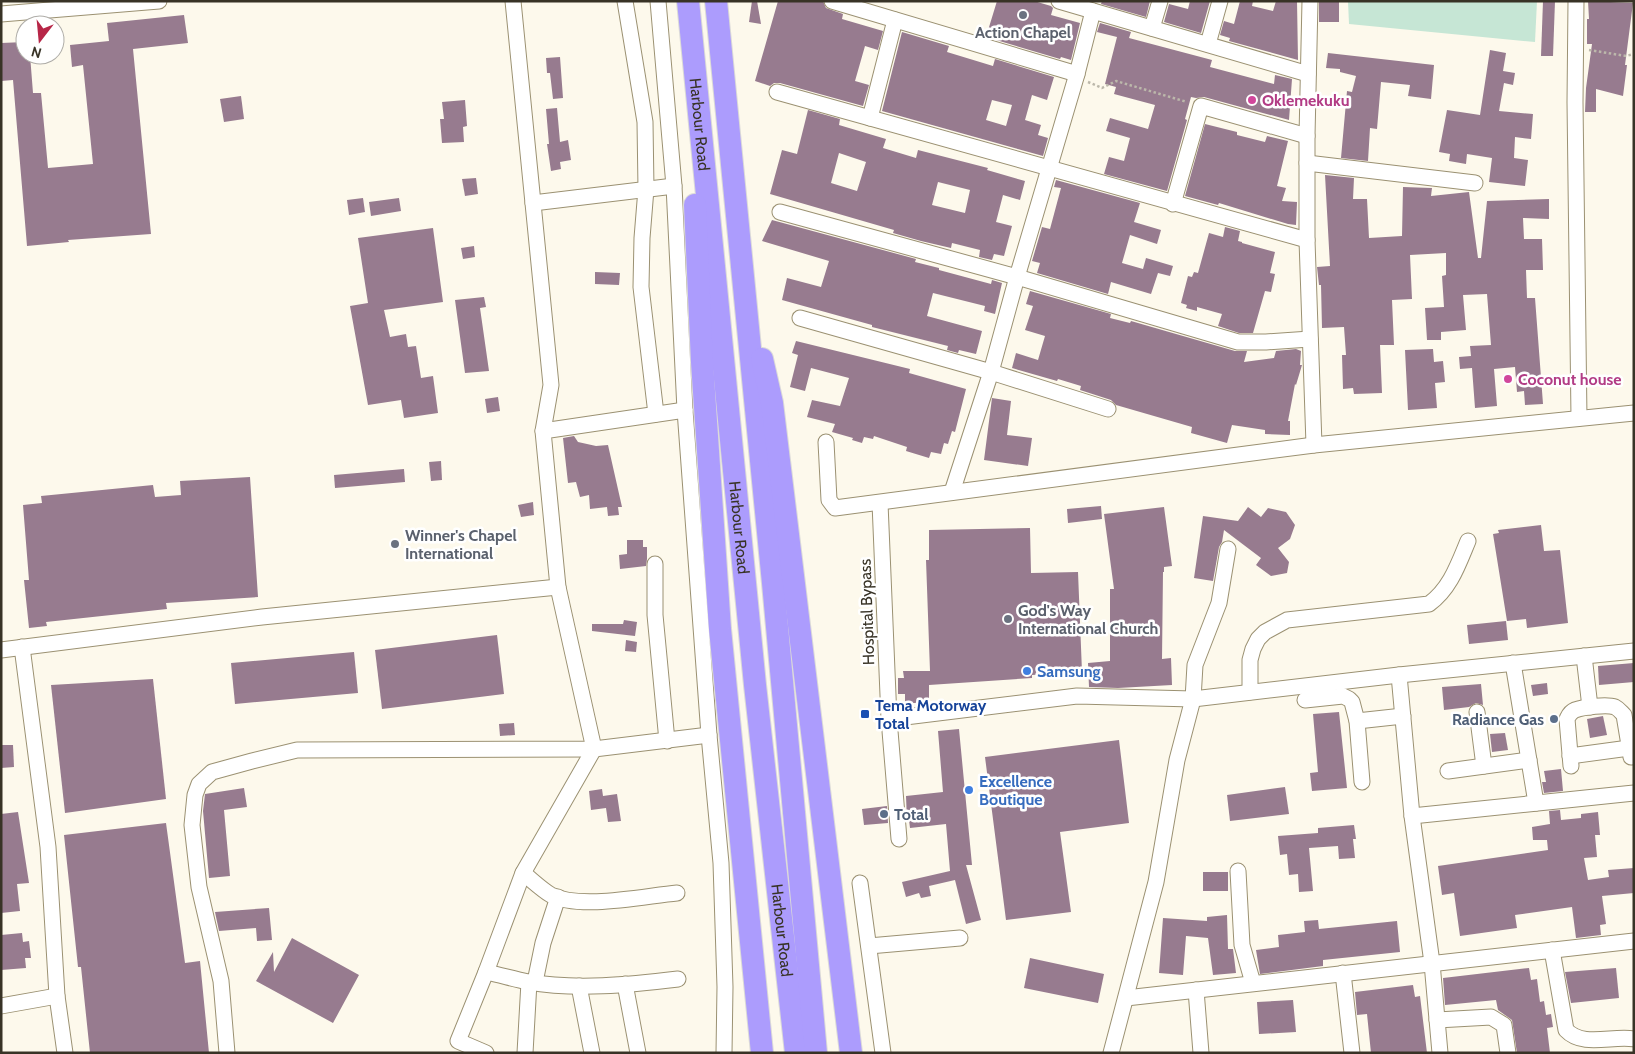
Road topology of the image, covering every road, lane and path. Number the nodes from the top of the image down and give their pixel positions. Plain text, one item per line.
1 (159, 1) edge
2 (513, 1) edge
3 (625, 1) edge
4 (658, 1) edge
5 (688, 1) edge
6 (716, 1) edge
7 (832, 1) edge
8 (1059, 1) edge
9 (1160, 1) edge
10 (1220, 1) edge
11 (1310, 1) edge
12 (1576, 1) edge
13 (1100, 9) edge
14 (1, 14) edge
15 (896, 20) junction
16 (1152, 28) junction
17 (1208, 44) junction
18 (1576, 47) junction
19 (1634, 54) edge
20 (1077, 74) junction
21 (1308, 74) junction
22 (777, 92) dead end
23 (1201, 106) junction
24 (870, 118) junction
25 (1307, 136) junction
26 (702, 137) junction
27 (1307, 163) junction
28 (1049, 169) junction
29 (1475, 183) dead end
30 (674, 186) junction
31 (646, 189) junction
32 (533, 203) junction
33 (1173, 204) junction
34 (780, 212) dead end
35 (1307, 240) junction
36 (1017, 277) junction
37 (746, 311) junction
38 (800, 318) dead end
39 (1310, 339) junction
40 (991, 372) junction
41 (1108, 409) dead end
42 (685, 410) junction
43 (1634, 413) edge
44 (656, 414) junction
45 (1579, 418) junction
46 (543, 430) junction
47 (826, 442) dead end
48 (1314, 445) junction
49 (952, 492) junction
50 (880, 503) junction
51 (1468, 541) dead end
52 (1228, 549) dead end
53 (655, 564) dead end
54 (558, 587) junction
55 (22, 647) junction
56 (1, 650) edge
57 (1634, 651) edge
58 (1584, 656) junction
59 (1513, 663) junction
60 (1399, 675) junction
61 (1328, 690) junction
62 (1250, 692) junction
63 (1193, 699) junction
64 (1306, 700) dead end
65 (1590, 707) junction
66 (1476, 712) dead end
67 (1403, 716) junction
68 (889, 719) junction
69 (1357, 721) junction
70 (709, 735) junction
71 (667, 741) junction
72 (594, 748) junction
73 (1529, 760) junction
74 (1484, 766) junction
75 (1448, 771) dead end
76 (1362, 782) dead end
77 (1634, 794) edge
78 (1536, 803) junction
79 (1412, 816) junction
80 (898, 838) dead end
81 (1238, 870) dead end
82 (523, 873) junction
83 (860, 883) dead end
84 (677, 893) dead end
85 (558, 897) junction
86 (960, 938) dead end
87 (1634, 941) edge
88 (869, 946) junction
89 (1552, 950) junction
90 (1432, 963) junction
91 (486, 972) junction
92 (1343, 973) junction
93 (678, 979) dead end
94 (532, 982) junction
95 (1253, 983) junction
96 (625, 984) junction
97 (579, 986) junction
98 (1196, 990) junction
99 (57, 996) junction
100 (1126, 998) junction
101 (1, 1006) edge
102 (1437, 1020) junction
103 (1634, 1039) edge
104 (454, 1047) edge
105 (65, 1053) edge
106 (227, 1053) edge
107 (486, 1053) edge
108 (525, 1053) edge
109 (592, 1053) edge
110 (638, 1053) edge
111 (724, 1053) edge
112 (762, 1053) edge
113 (796, 1053) edge
114 (816, 1053) edge
115 (852, 1053) edge
116 (883, 1053) edge
117 (1111, 1053) edge
118 (1200, 1053) edge
119 (1352, 1053) edge
120 (1440, 1053) edge
121 (1508, 1053) edge

1 - 14 street
2 - 32 street
3 - 31 street
4 - 30 street, Harbour Road
5 - 26 highway, Harbour Road
6 - 37 highway, Harbour Road
7 - 15 street
8 - 13 street
9 - 16 street
10 - 17 street
11 - 21 street
12 - 18 street
13 - 16 street
13 - 20 street
15 - 20 street
15 - 24 street
16 - 17 street
17 - 21 street
18 - 19 path
18 - 45 street
20 - 23 path
20 - 28 street
21 - 25 street
22 - 24 street
23 - 25 street
23 - 33 street
24 - 28 street
25 - 27 street
26 - 112 highway
26 - 113 highway, Harbour Road
27 - 29 street
27 - 35 street
28 - 33 street
28 - 36 street
30 - 31 street
30 - 42 street, Harbour Road
31 - 32 street
31 - 44 street
32 - 46 street
33 - 35 street
34 - 36 street
35 - 39 street
36 - 39 street
36 - 40 street
37 - 114 highway, Harbour Road
37 - 115 highway
38 - 40 street
39 - 48 street
40 - 41 street
40 - 49 street
42 - 44 street
42 - 70 street, Harbour Road
43 - 45 street
44 - 46 street
45 - 48 street
46 - 54 street
47 - 50 street
48 - 49 street
49 - 50 street
50 - 68 street, Hospital Bypass
51 - 62 street
52 - 63 street
53 - 71 street
54 - 55 street
54 - 72 street
55 - 56 street
55 - 99 street
57 - 58 street
58 - 59 street
58 - 65 street
59 - 60 street
59 - 73 street
60 - 61 street
60 - 67 street
61 - 62 street
61 - 64 street
61 - 69 street
62 - 63 street
63 - 68 street
63 - 100 street
65 - 65 street
66 - 74 street
67 - 69 street
67 - 79 street
68 - 80 street, Hospital Bypass
69 - 76 street
70 - 71 street
70 - 111 street, Harbour Road
71 - 72 street
72 - 82 street
72 - 106 street
73 - 74 street
73 - 78 street
74 - 75 street
77 - 78 street
78 - 79 street
79 - 90 street
81 - 95 street
82 - 85 street
82 - 91 street
83 - 88 street
84 - 85 street
85 - 94 street
86 - 88 street
87 - 89 street
88 - 116 street
89 - 90 street
89 - 103 street
90 - 92 street
90 - 102 street
91 - 94 street
91 - 104 street
92 - 95 street
92 - 119 street
93 - 96 street
94 - 97 street
94 - 108 street
95 - 98 street
96 - 97 street
96 - 110 street
97 - 109 street
98 - 100 street
98 - 118 street
99 - 101 street
99 - 105 street
100 - 117 street
102 - 120 street
102 - 121 street
104 - 107 street

